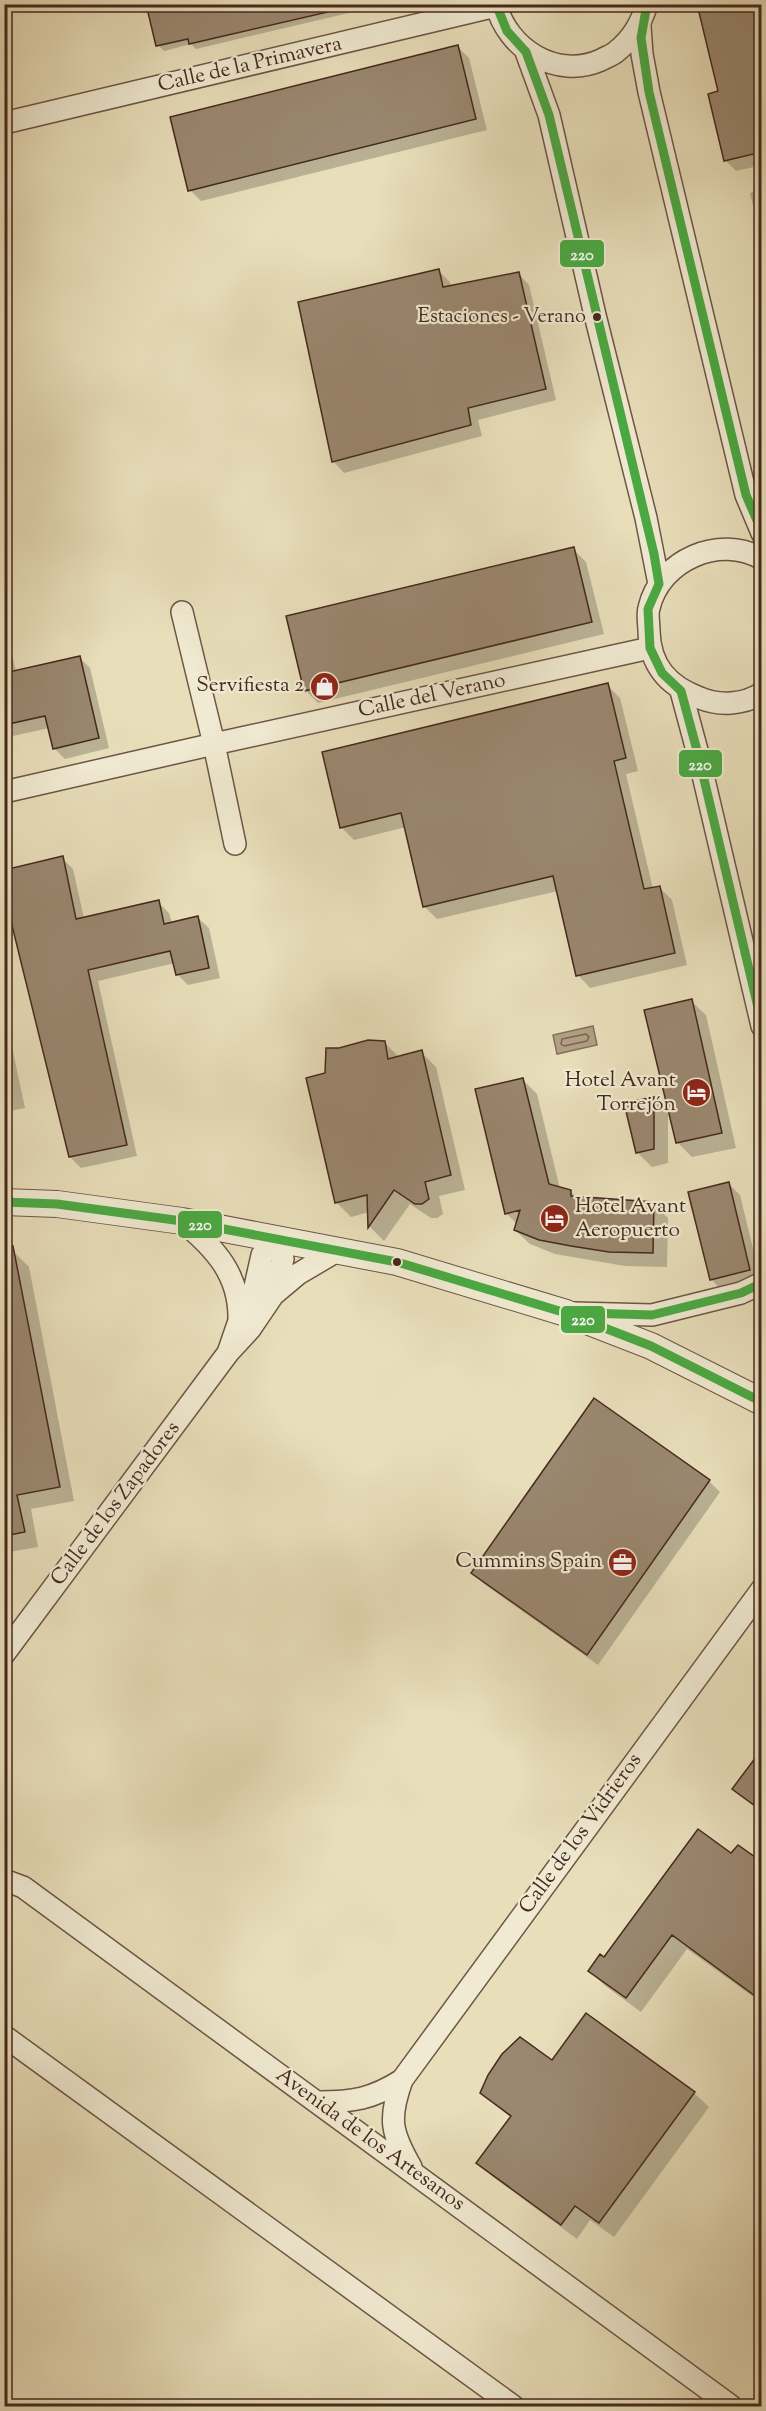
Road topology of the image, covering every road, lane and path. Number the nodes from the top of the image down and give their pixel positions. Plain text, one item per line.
1 (647, 4) edge
2 (496, 5) edge
3 (640, 26) junction
4 (526, 52) junction
5 (4, 123) edge
6 (762, 533) edge
7 (762, 559) edge
8 (659, 584) junction
9 (182, 612) dead end
10 (650, 648) junction
11 (681, 691) junction
12 (762, 693) edge
13 (214, 744) junction
14 (4, 792) edge
15 (235, 844) dead end
16 (762, 1026) edge
17 (4, 1202) edge
18 (182, 1221) junction
19 (276, 1240) junction
20 (337, 1251) junction
21 (762, 1283) edge
22 (273, 1295) junction
23 (566, 1313) junction
24 (239, 1321) junction
25 (228, 1353) junction
26 (762, 1402) edge
27 (762, 1589) edge
28 (4, 1654) edge
29 (4, 1871) edge
30 (14, 1883) edge
31 (4, 2036) edge
32 (402, 2080) junction
33 (318, 2102) junction
34 (415, 2173) junction
35 (513, 2406) edge
36 (731, 2406) edge

1 - 3 street
2 - 4 street
2 - 5 street, Calle de la Primavera
3 - 4 street
3 - 6 street
4 - 8 street
7 - 8 street
8 - 10 street
9 - 13 street
10 - 11 street
10 - 13 street, Calle del Verano
11 - 12 street
11 - 16 street
13 - 14 street, Calle del Verano
13 - 15 street
17 - 18 street
18 - 19 street
18 - 24 street, Calle de los Zapadores
19 - 20 street
19 - 22 street, Calle de los Zapadores
19 - 24 street, Calle de los Zapadores
20 - 22 street, Calle de los Zapadores
20 - 23 street
21 - 23 street
22 - 25 street, Calle de los Zapadores
23 - 26 street
24 - 25 street, Calle de los Zapadores
25 - 28 street, Calle de los Zapadores
27 - 32 street, Calle de los Vidrieros
29 - 30 street
30 - 33 street, Avenida de los Artesanos
31 - 35 street
32 - 33 street, Calle de los Vidrieros
32 - 34 street, Calle de los Vidrieros
33 - 34 street, Avenida de los Artesanos
34 - 36 street, Avenida de los Artesanos

